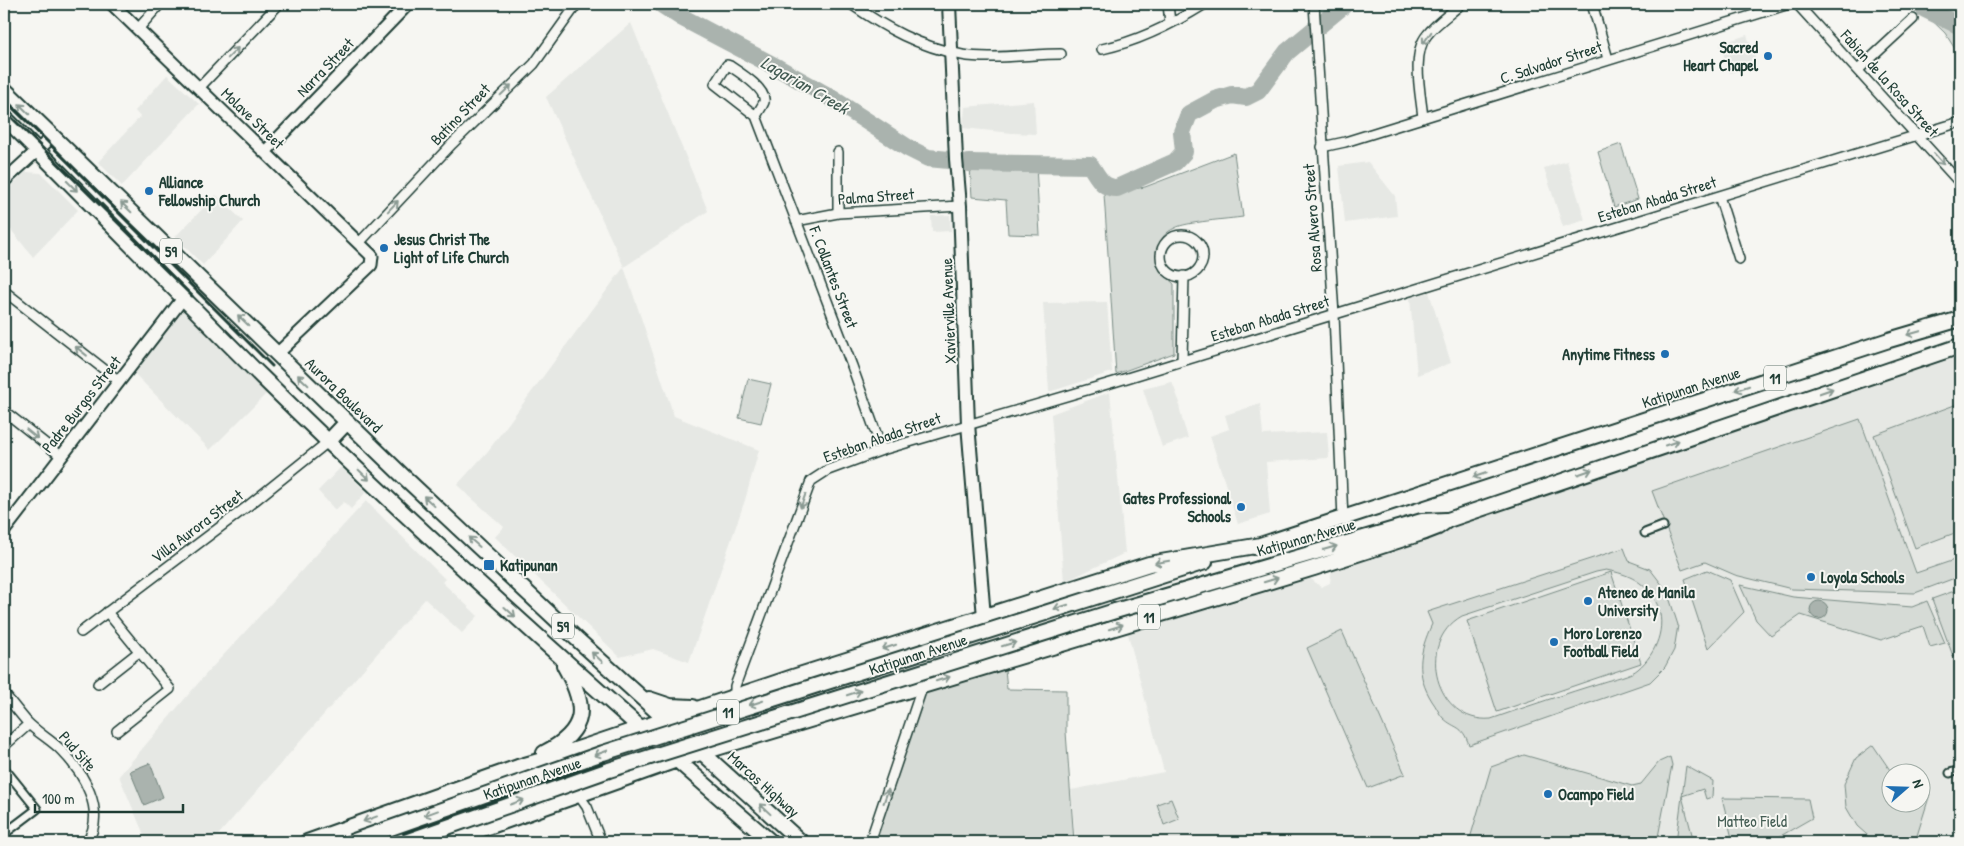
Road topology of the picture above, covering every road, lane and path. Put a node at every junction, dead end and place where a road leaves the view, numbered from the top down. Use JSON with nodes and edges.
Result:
{"nodes":[{"id":1,"x":112,"y":4,"type":"edge"},
{"id":2,"x":160,"y":4,"type":"edge"},
{"id":3,"x":279,"y":4,"type":"edge"},
{"id":4,"x":408,"y":4,"type":"edge"},
{"id":5,"x":577,"y":4,"type":"edge"},
{"id":6,"x":851,"y":4,"type":"edge"},
{"id":7,"x":949,"y":4,"type":"edge"},
{"id":8,"x":1168,"y":4,"type":"edge"},
{"id":9,"x":1206,"y":4,"type":"edge"},
{"id":10,"x":1314,"y":4,"type":"edge"},
{"id":11,"x":1461,"y":4,"type":"edge"},
{"id":12,"x":1592,"y":4,"type":"edge"},
{"id":13,"x":1789,"y":4,"type":"edge"},
{"id":14,"x":1797,"y":4,"type":"edge"},
{"id":15,"x":1913,"y":19,"type":"dead end"},
{"id":16,"x":1170,"y":24,"type":"junction"},
{"id":17,"x":138,"y":29,"type":"junction"},
{"id":18,"x":1102,"y":49,"type":"dead end"},
{"id":19,"x":952,"y":52,"type":"junction"},
{"id":20,"x":1061,"y":54,"type":"dead end"},
{"id":21,"x":1608,"y":59,"type":"junction"},
{"id":22,"x":1858,"y":70,"type":"junction"},
{"id":23,"x":199,"y":88,"type":"junction"},
{"id":24,"x":4,"y":89,"type":"edge"},
{"id":25,"x":756,"y":116,"type":"junction"},
{"id":26,"x":4,"y":117,"type":"edge"},
{"id":27,"x":1423,"y":118,"type":"junction"},
{"id":28,"x":1960,"y":122,"type":"edge"},
{"id":29,"x":1918,"y":135,"type":"junction"},
{"id":30,"x":52,"y":137,"type":"junction"},
{"id":31,"x":1322,"y":147,"type":"junction"},
{"id":32,"x":37,"y":151,"type":"junction"},
{"id":33,"x":265,"y":152,"type":"junction"},
{"id":34,"x":838,"y":152,"type":"dead end"},
{"id":35,"x":4,"y":181,"type":"edge"},
{"id":36,"x":1960,"y":183,"type":"edge"},
{"id":37,"x":1719,"y":196,"type":"junction"},
{"id":38,"x":960,"y":206,"type":"junction"},
{"id":39,"x":838,"y":213,"type":"junction"},
{"id":40,"x":796,"y":221,"type":"junction"},
{"id":41,"x":360,"y":242,"type":"junction"},
{"id":42,"x":1739,"y":259,"type":"dead end"},
{"id":43,"x":1184,"y":276,"type":"junction"},
{"id":44,"x":4,"y":291,"type":"edge"},
{"id":45,"x":184,"y":297,"type":"junction"},
{"id":46,"x":1334,"y":315,"type":"junction"},
{"id":47,"x":1960,"y":319,"type":"edge"},
{"id":48,"x":1960,"y":346,"type":"edge"},
{"id":49,"x":277,"y":354,"type":"junction"},
{"id":50,"x":1182,"y":360,"type":"junction"},
{"id":51,"x":119,"y":381,"type":"junction"},
{"id":52,"x":4,"y":411,"type":"edge"},
{"id":53,"x":346,"y":423,"type":"junction"},
{"id":54,"x":968,"y":424,"type":"junction"},
{"id":55,"x":329,"y":441,"type":"junction"},
{"id":56,"x":882,"y":450,"type":"junction"},
{"id":57,"x":61,"y":456,"type":"junction"},
{"id":58,"x":1343,"y":519,"type":"junction"},
{"id":59,"x":1448,"y":520,"type":"junction"},
{"id":60,"x":1663,"y":526,"type":"dead end"},
{"id":61,"x":4,"y":531,"type":"edge"},
{"id":62,"x":1645,"y":533,"type":"dead end"},
{"id":63,"x":1261,"y":545,"type":"junction"},
{"id":64,"x":107,"y":612,"type":"junction"},
{"id":65,"x":984,"y":617,"type":"junction"},
{"id":66,"x":81,"y":632,"type":"dead end"},
{"id":67,"x":140,"y":651,"type":"junction"},
{"id":68,"x":560,"y":658,"type":"junction"},
{"id":69,"x":832,"y":665,"type":"junction"},
{"id":70,"x":781,"y":681,"type":"junction"},
{"id":71,"x":98,"y":684,"type":"dead end"},
{"id":72,"x":923,"y":685,"type":"junction"},
{"id":73,"x":633,"y":690,"type":"junction"},
{"id":74,"x":4,"y":694,"type":"edge"},
{"id":75,"x":735,"y":697,"type":"junction"},
{"id":76,"x":706,"y":707,"type":"junction"},
{"id":77,"x":846,"y":708,"type":"junction"},
{"id":78,"x":667,"y":720,"type":"junction"},
{"id":79,"x":29,"y":724,"type":"junction"},
{"id":80,"x":795,"y":724,"type":"junction"},
{"id":81,"x":642,"y":728,"type":"junction"},
{"id":82,"x":116,"y":731,"type":"dead end"},
{"id":83,"x":4,"y":746,"type":"edge"},
{"id":84,"x":702,"y":752,"type":"junction"},
{"id":85,"x":563,"y":754,"type":"junction"},
{"id":86,"x":677,"y":760,"type":"junction"},
{"id":87,"x":518,"y":767,"type":"junction"},
{"id":88,"x":4,"y":768,"type":"edge"},
{"id":89,"x":1960,"y":770,"type":"edge"},
{"id":90,"x":643,"y":771,"type":"junction"},
{"id":91,"x":1950,"y":773,"type":"dead end"},
{"id":92,"x":697,"y":778,"type":"junction"},
{"id":93,"x":479,"y":780,"type":"junction"},
{"id":94,"x":449,"y":790,"type":"junction"},
{"id":95,"x":578,"y":794,"type":"junction"},
{"id":96,"x":501,"y":822,"type":"junction"},
{"id":97,"x":473,"y":832,"type":"junction"},
{"id":98,"x":4,"y":834,"type":"edge"},
{"id":99,"x":90,"y":841,"type":"edge"},
{"id":100,"x":767,"y":841,"type":"edge"},
{"id":101,"x":307,"y":842,"type":"edge"},
{"id":102,"x":351,"y":842,"type":"edge"},
{"id":103,"x":405,"y":842,"type":"edge"},
{"id":104,"x":446,"y":842,"type":"edge"},
{"id":105,"x":601,"y":842,"type":"edge"},
{"id":106,"x":801,"y":842,"type":"edge"},
{"id":107,"x":870,"y":842,"type":"edge"}],
"edges":[{"from":1,"to":17,"type":"street","name":"Molave Street"},
{"from":2,"to":17,"type":"street"},
{"from":23,"to":3,"type":"street","one_way":true},
{"from":4,"to":33,"type":"street","name":"Narra Street"},
{"from":41,"to":5,"type":"street","name":"Batino Street","one_way":true},
{"from":6,"to":19,"type":"street"},
{"from":7,"to":19,"type":"main road","name":"Xavierville Avenue"},
{"from":8,"to":16,"type":"street"},
{"from":9,"to":16,"type":"street"},
{"from":10,"to":31,"type":"street","name":"Rosa Alvero Street"},
{"from":11,"to":27,"type":"street","one_way":true},
{"from":12,"to":21,"type":"street"},
{"from":13,"to":21,"type":"street","name":"C. Salvador Street"},
{"from":14,"to":22,"type":"street","name":"Fabian de la Rosa Street"},
{"from":15,"to":22,"type":"street"},
{"from":16,"to":18,"type":"street"},
{"from":17,"to":23,"type":"street","name":"Molave Street"},
{"from":19,"to":20,"type":"street"},
{"from":19,"to":38,"type":"main road","name":"Xavierville Avenue"},
{"from":21,"to":27,"type":"street","name":"C. Salvador Street"},
{"from":22,"to":29,"type":"street","name":"Fabian de la Rosa Street"},
{"from":23,"to":33,"type":"street","name":"Molave Street"},
{"from":30,"to":24,"type":"main road","name":"Aurora Boulevard","number":"59","one_way":true},
{"from":25,"to":25,"type":"street"},
{"from":25,"to":40,"type":"street","name":"F. Collantes Street"},
{"from":26,"to":32,"type":"main road","number":"59"},
{"from":27,"to":31,"type":"street","name":"C. Salvador Street"},
{"from":28,"to":29,"type":"street","name":"Esteban Abada Street"},
{"from":29,"to":36,"type":"street","name":"Fabian de la Rosa Street","one_way":true},
{"from":29,"to":37,"type":"street","name":"Esteban Abada Street"},
{"from":30,"to":32,"type":"street"},
{"from":49,"to":30,"type":"main road","name":"Aurora Boulevard","number":"59","one_way":true},
{"from":31,"to":46,"type":"street","name":"Rosa Alvero Street"},
{"from":32,"to":35,"type":"street"},
{"from":32,"to":45,"type":"main road","number":"59","one_way":true},
{"from":33,"to":41,"type":"street","name":"Molave Street"},
{"from":34,"to":39,"type":"street"},
{"from":37,"to":42,"type":"street"},
{"from":37,"to":46,"type":"street","name":"Esteban Abada Street"},
{"from":38,"to":39,"type":"street","name":"Palma Street"},
{"from":38,"to":54,"type":"main road","name":"Xavierville Avenue"},
{"from":39,"to":40,"type":"street","name":"Palma Street"},
{"from":40,"to":56,"type":"street","name":"F. Collantes Street"},
{"from":41,"to":49,"type":"street","name":"Molave Street"},
{"from":43,"to":43,"type":"street"},
{"from":43,"to":50,"type":"street"},
{"from":51,"to":44,"type":"street","one_way":true},
{"from":45,"to":51,"type":"street","name":"Padre Burgos Street"},
{"from":45,"to":55,"type":"main road","number":"59"},
{"from":46,"to":50,"type":"street","name":"Esteban Abada Street"},
{"from":46,"to":58,"type":"street","name":"Rosa Alvero Street"},
{"from":47,"to":58,"type":"main road","name":"Katipunan Avenue","number":"11","one_way":true},
{"from":59,"to":48,"type":"main road","name":"Katipunan Avenue","number":"11","one_way":true},
{"from":53,"to":49,"type":"main road","name":"Aurora Boulevard","number":"59","one_way":true},
{"from":50,"to":54,"type":"street","name":"Esteban Abada Street"},
{"from":51,"to":57,"type":"street","name":"Padre Burgos Street"},
{"from":52,"to":57,"type":"street","one_way":true},
{"from":53,"to":55,"type":"main road"},
{"from":73,"to":53,"type":"main road","name":"Aurora Boulevard","number":"59","one_way":true},
{"from":54,"to":56,"type":"street","name":"Esteban Abada Street"},
{"from":54,"to":65,"type":"main road","name":"Xavierville Avenue"},
{"from":55,"to":64,"type":"street","name":"Villa Aurora Street"},
{"from":55,"to":68,"type":"main road","number":"59","one_way":true},
{"from":56,"to":75,"type":"street","name":"Esteban Abada Street","one_way":true},
{"from":57,"to":61,"type":"street","name":"Padre Burgos Street"},
{"from":58,"to":63,"type":"main road","name":"Katipunan Avenue","number":"11"},
{"from":72,"to":59,"type":"main road","name":"Katipunan Avenue","number":"11","one_way":true},
{"from":103,"to":59,"type":"main road","name":"Katipunan Avenue","number":"11","one_way":true,"bridge":true},
{"from":60,"to":62,"type":"street"},
{"from":63,"to":65,"type":"main road","name":"Katipunan Avenue","number":"11","one_way":true},
{"from":63,"to":102,"type":"main road","name":"Katipunan Avenue","number":"11","one_way":true,"bridge":true},
{"from":64,"to":66,"type":"street","name":"Villa Aurora Street"},
{"from":64,"to":67,"type":"street"},
{"from":65,"to":69,"type":"main road","name":"Katipunan Avenue","number":"11","one_way":true},
{"from":67,"to":71,"type":"street"},
{"from":67,"to":82,"type":"street"},
{"from":68,"to":81,"type":"main road","number":"59"},
{"from":68,"to":87,"type":"main road"},
{"from":69,"to":70,"type":"main road","name":"Katipunan Avenue","number":"11"},
{"from":69,"to":77,"type":"main road"},
{"from":70,"to":75,"type":"main road","name":"Katipunan Avenue","number":"11"},
{"from":70,"to":80,"type":"main road"},
{"from":72,"to":77,"type":"main road","name":"Katipunan Avenue","number":"11"},
{"from":107,"to":72,"type":"street","one_way":true},
{"from":73,"to":76,"type":"main road"},
{"from":73,"to":78,"type":"main road","name":"Aurora Boulevard","number":"59"},
{"from":74,"to":79,"type":"street","name":"Pud Site"},
{"from":75,"to":76,"type":"main road","name":"Katipunan Avenue","number":"11"},
{"from":76,"to":78,"type":"main road","name":"Katipunan Avenue","number":"11"},
{"from":77,"to":80,"type":"main road","name":"Katipunan Avenue","number":"11"},
{"from":78,"to":81,"type":"main road","name":"Katipunan Avenue","number":"11"},
{"from":78,"to":84,"type":"main road","number":"59"},
{"from":79,"to":83,"type":"street"},
{"from":79,"to":99,"type":"street","name":"Pud Site"},
{"from":80,"to":84,"type":"main road","name":"Katipunan Avenue","number":"11"},
{"from":81,"to":85,"type":"main road","name":"Katipunan Avenue","number":"11"},
{"from":81,"to":86,"type":"main road","number":"59"},
{"from":84,"to":86,"type":"main road","name":"Katipunan Avenue","number":"11"},
{"from":106,"to":84,"type":"main road","name":"Marcos Highway","number":"59","one_way":true},
{"from":85,"to":87,"type":"main road","name":"Katipunan Avenue","number":"11"},
{"from":85,"to":95,"type":"main road"},
{"from":86,"to":90,"type":"main road","name":"Katipunan Avenue","number":"11"},
{"from":86,"to":92,"type":"main road","number":"59"},
{"from":87,"to":93,"type":"main road","name":"Katipunan Avenue","number":"11"},
{"from":88,"to":98,"type":"street"},
{"from":89,"to":91,"type":"street"},
{"from":90,"to":92,"type":"main road"},
{"from":90,"to":95,"type":"main road","name":"Katipunan Avenue","number":"11"},
{"from":92,"to":100,"type":"main road","number":"59"},
{"from":93,"to":94,"type":"main road","name":"Katipunan Avenue","number":"11"},
{"from":93,"to":96,"type":"main road"},
{"from":94,"to":97,"type":"main road"},
{"from":94,"to":101,"type":"main road","name":"Katipunan Avenue","number":"11","one_way":true},
{"from":95,"to":96,"type":"main road","name":"Katipunan Avenue","number":"11"},
{"from":95,"to":105,"type":"street"},
{"from":96,"to":97,"type":"main road","name":"Katipunan Avenue","number":"11"},
{"from":97,"to":104,"type":"main road","name":"Katipunan Avenue","number":"11"}]}
